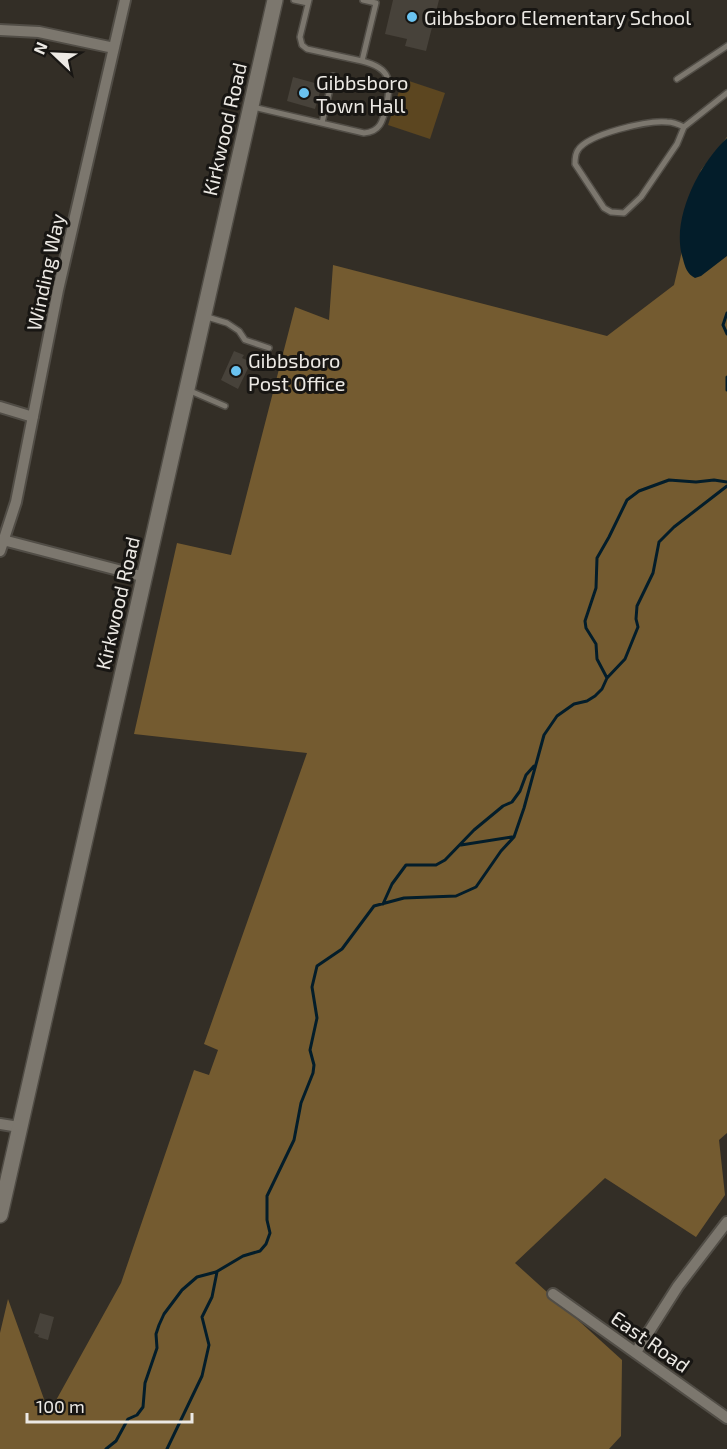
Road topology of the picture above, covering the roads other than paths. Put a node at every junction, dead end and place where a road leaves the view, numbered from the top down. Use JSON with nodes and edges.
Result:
{"nodes":[{"id":1,"x":125,"y":0,"type":"edge"},
{"id":2,"x":275,"y":0,"type":"edge"},
{"id":3,"x":294,"y":0,"type":"edge"},
{"id":4,"x":363,"y":0,"type":"edge"},
{"id":5,"x":309,"y":1,"type":"edge"},
{"id":6,"x":0,"y":30,"type":"edge"},
{"id":7,"x":727,"y":46,"type":"edge"},
{"id":8,"x":114,"y":48,"type":"junction"},
{"id":9,"x":362,"y":61,"type":"junction"},
{"id":10,"x":333,"y":76,"type":"dead end"},
{"id":11,"x":678,"y":79,"type":"dead end"},
{"id":12,"x":727,"y":93,"type":"edge"},
{"id":13,"x":251,"y":107,"type":"junction"},
{"id":14,"x":322,"y":123,"type":"junction"},
{"id":15,"x":684,"y":128,"type":"junction"},
{"id":16,"x":203,"y":316,"type":"junction"},
{"id":17,"x":269,"y":348,"type":"dead end"},
{"id":18,"x":186,"y":389,"type":"junction"},
{"id":19,"x":225,"y":406,"type":"dead end"},
{"id":20,"x":0,"y":407,"type":"edge"},
{"id":21,"x":33,"y":417,"type":"junction"},
{"id":22,"x":2,"y":546,"type":"edge"},
{"id":23,"x":145,"y":578,"type":"junction"},
{"id":24,"x":0,"y":1124,"type":"edge"},
{"id":25,"x":19,"y":1127,"type":"junction"},
{"id":26,"x":0,"y":1215,"type":"edge"},
{"id":27,"x":727,"y":1222,"type":"edge"},
{"id":28,"x":723,"y":1235,"type":"edge"},
{"id":29,"x":553,"y":1294,"type":"dead end"},
{"id":30,"x":636,"y":1352,"type":"junction"},
{"id":31,"x":727,"y":1418,"type":"edge"}],
"edges":[{"from":1,"to":8,"type":"street","name":"Winding Way"},
{"from":2,"to":13,"type":"street","name":"Kirkwood Road"},
{"from":3,"to":5,"type":"lane"},
{"from":4,"to":9,"type":"lane"},
{"from":5,"to":9,"type":"lane"},
{"from":6,"to":8,"type":"street"},
{"from":7,"to":11,"type":"lane"},
{"from":8,"to":21,"type":"street","name":"Winding Way"},
{"from":9,"to":14,"type":"lane"},
{"from":10,"to":14,"type":"lane"},
{"from":12,"to":15,"type":"lane"},
{"from":13,"to":14,"type":"lane"},
{"from":13,"to":16,"type":"street","name":"Kirkwood Road"},
{"from":15,"to":15,"type":"lane"},
{"from":16,"to":17,"type":"lane"},
{"from":16,"to":18,"type":"street","name":"Kirkwood Road"},
{"from":18,"to":19,"type":"lane"},
{"from":18,"to":23,"type":"street","name":"Kirkwood Road"},
{"from":20,"to":21,"type":"street"},
{"from":21,"to":22,"type":"street","name":"Winding Way"},
{"from":22,"to":23,"type":"street"},
{"from":23,"to":25,"type":"street","name":"Kirkwood Road"},
{"from":24,"to":25,"type":"street"},
{"from":25,"to":26,"type":"street","name":"Kirkwood Road"},
{"from":27,"to":28,"type":"street"},
{"from":28,"to":30,"type":"street"},
{"from":29,"to":30,"type":"street","name":"East Road"},
{"from":30,"to":31,"type":"street","name":"East Road"}]}
